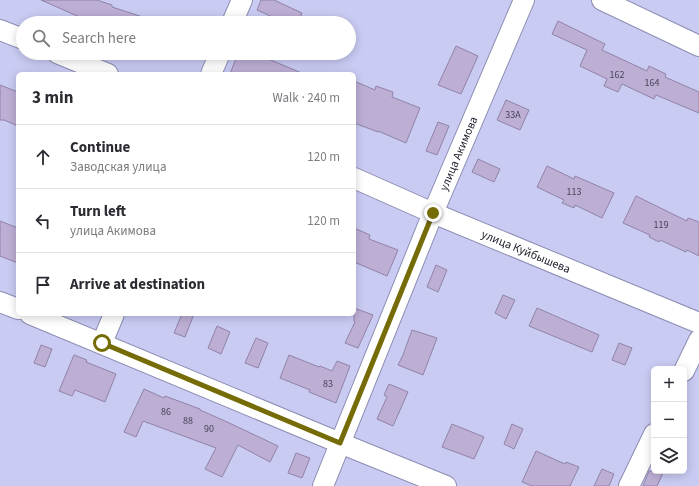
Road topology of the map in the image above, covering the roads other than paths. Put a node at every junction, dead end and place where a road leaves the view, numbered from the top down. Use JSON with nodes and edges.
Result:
{"nodes":[{"id":1,"x":242,"y":0,"type":"edge"},
{"id":2,"x":524,"y":0,"type":"edge"},
{"id":3,"x":602,"y":0,"type":"edge"},
{"id":4,"x":235,"y":16,"type":"edge"},
{"id":5,"x":0,"y":30,"type":"edge"},
{"id":6,"x":16,"y":36,"type":"edge"},
{"id":7,"x":699,"y":46,"type":"edge"},
{"id":8,"x":74,"y":60,"type":"edge"},
{"id":9,"x":217,"y":60,"type":"edge"},
{"id":10,"x":103,"y":72,"type":"edge"},
{"id":11,"x":212,"y":72,"type":"edge"},
{"id":12,"x":356,"y":179,"type":"edge"},
{"id":13,"x":433,"y":213,"type":"junction"},
{"id":14,"x":0,"y":302,"type":"edge"},
{"id":15,"x":16,"y":308,"type":"edge"},
{"id":16,"x":35,"y":316,"type":"edge"},
{"id":17,"x":113,"y":316,"type":"edge"},
{"id":18,"x":699,"y":322,"type":"edge"},
{"id":19,"x":699,"y":340,"type":"edge"},
{"id":20,"x":102,"y":343,"type":"junction"},
{"id":21,"x":686,"y":366,"type":"edge"},
{"id":22,"x":652,"y":438,"type":"edge"},
{"id":23,"x":340,"y":443,"type":"junction"},
{"id":24,"x":323,"y":486,"type":"edge"},
{"id":25,"x":446,"y":486,"type":"edge"},
{"id":26,"x":629,"y":486,"type":"edge"}],
"edges":[{"from":1,"to":4,"type":"street"},
{"from":2,"to":13,"type":"street","name":"улица Акимова"},
{"from":3,"to":7,"type":"street"},
{"from":5,"to":6,"type":"street"},
{"from":8,"to":10,"type":"street"},
{"from":9,"to":11,"type":"street"},
{"from":12,"to":13,"type":"street","name":"улица Куйбышева"},
{"from":13,"to":18,"type":"street","name":"улица Куйбышева"},
{"from":13,"to":23,"type":"street","name":"улица Акимова"},
{"from":14,"to":15,"type":"street"},
{"from":16,"to":20,"type":"street"},
{"from":17,"to":20,"type":"street"},
{"from":19,"to":21,"type":"street"},
{"from":20,"to":23,"type":"street"},
{"from":22,"to":26,"type":"street"},
{"from":23,"to":24,"type":"street","name":"улица Акимова"},
{"from":23,"to":25,"type":"street"}]}
